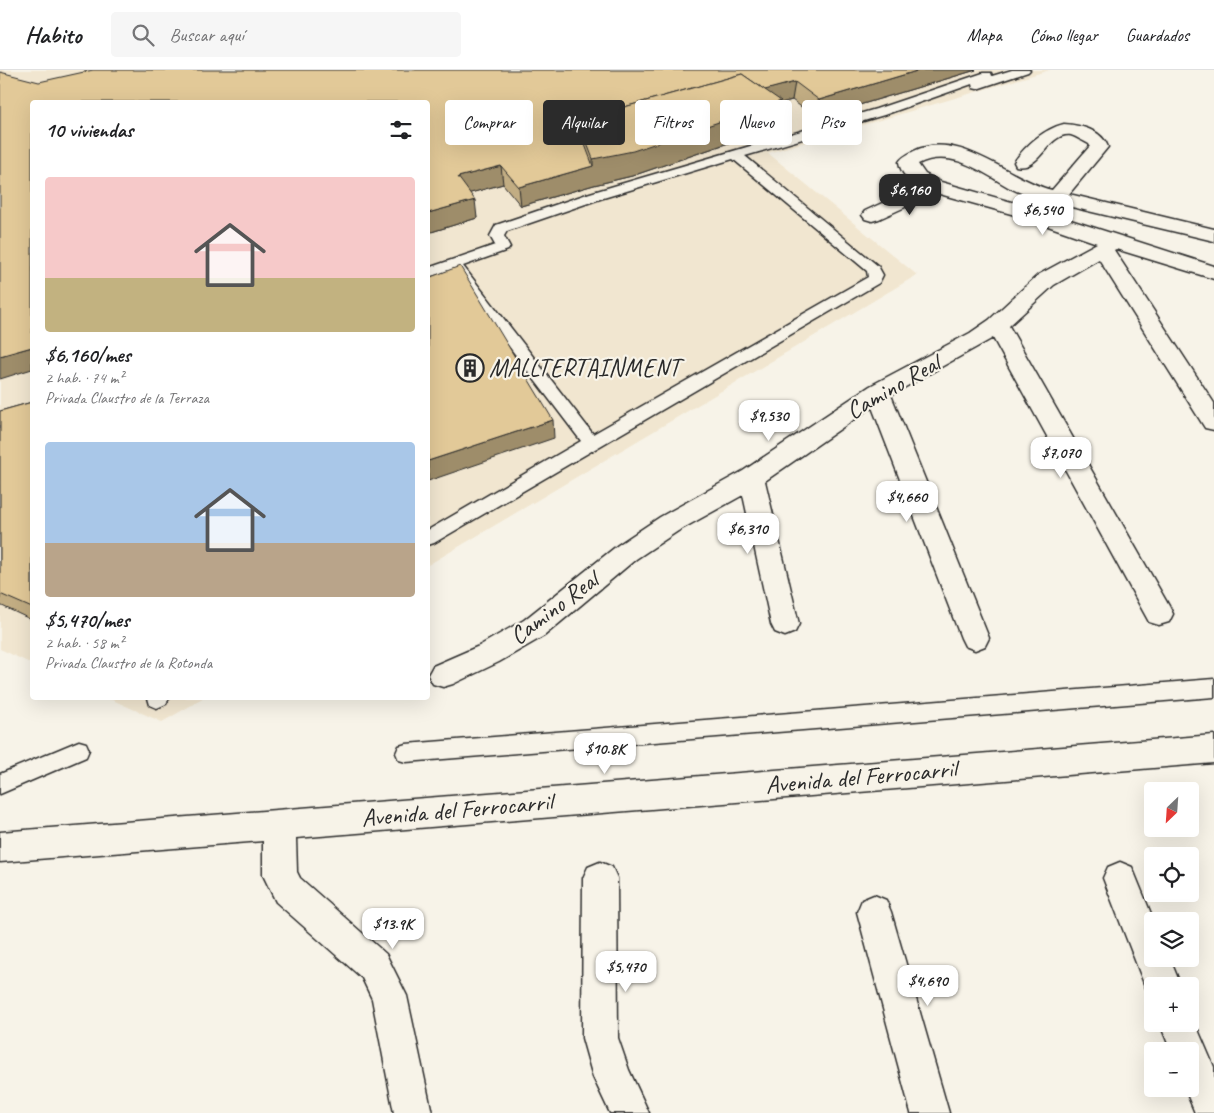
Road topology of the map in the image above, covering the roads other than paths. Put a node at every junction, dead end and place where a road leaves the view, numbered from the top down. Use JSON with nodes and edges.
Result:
{"nodes":[{"id":1,"x":1021,"y":70,"type":"edge"},
{"id":2,"x":985,"y":72,"type":"edge"},
{"id":3,"x":880,"y":112,"type":"junction"},
{"id":4,"x":735,"y":154,"type":"junction"},
{"id":5,"x":1023,"y":162,"type":"dead end"},
{"id":6,"x":934,"y":186,"type":"junction"},
{"id":7,"x":1056,"y":198,"type":"junction"},
{"id":8,"x":872,"y":215,"type":"dead end"},
{"id":9,"x":1214,"y":235,"type":"edge"},
{"id":10,"x":1108,"y":246,"type":"junction"},
{"id":11,"x":454,"y":264,"type":"junction"},
{"id":12,"x":430,"y":272,"type":"edge"},
{"id":13,"x":1214,"y":273,"type":"edge"},
{"id":14,"x":997,"y":325,"type":"junction"},
{"id":15,"x":878,"y":392,"type":"junction"},
{"id":16,"x":1214,"y":422,"type":"edge"},
{"id":17,"x":591,"y":443,"type":"junction"},
{"id":18,"x":752,"y":478,"type":"junction"},
{"id":19,"x":430,"y":537,"type":"edge"},
{"id":20,"x":1159,"y":614,"type":"dead end"},
{"id":21,"x":785,"y":624,"type":"dead end"},
{"id":22,"x":975,"y":638,"type":"dead end"},
{"id":23,"x":443,"y":675,"type":"dead end"},
{"id":24,"x":1214,"y":688,"type":"edge"},
{"id":25,"x":1214,"y":749,"type":"edge"},
{"id":26,"x":79,"y":750,"type":"dead end"},
{"id":27,"x":406,"y":753,"type":"dead end"},
{"id":28,"x":0,"y":784,"type":"edge"},
{"id":29,"x":279,"y":824,"type":"junction"},
{"id":30,"x":0,"y":847,"type":"edge"},
{"id":31,"x":600,"y":878,"type":"dead end"},
{"id":32,"x":1120,"y":878,"type":"dead end"},
{"id":33,"x":874,"y":912,"type":"dead end"},
{"id":34,"x":1159,"y":977,"type":"edge"},
{"id":35,"x":1199,"y":1077,"type":"edge"},
{"id":36,"x":413,"y":1113,"type":"edge"},
{"id":37,"x":630,"y":1113,"type":"edge"},
{"id":38,"x":930,"y":1113,"type":"edge"},
{"id":39,"x":1214,"y":1113,"type":"edge"}],
"edges":[{"from":1,"to":3,"type":"lane"},
{"from":2,"to":3,"type":"lane"},
{"from":3,"to":4,"type":"lane"},
{"from":4,"to":11,"type":"lane"},
{"from":4,"to":17,"type":"lane"},
{"from":5,"to":7,"type":"street"},
{"from":6,"to":7,"type":"street"},
{"from":6,"to":8,"type":"street"},
{"from":6,"to":10,"type":"street"},
{"from":7,"to":9,"type":"street"},
{"from":10,"to":13,"type":"street"},
{"from":10,"to":14,"type":"street","name":"Camino Real"},
{"from":10,"to":16,"type":"street"},
{"from":11,"to":12,"type":"lane"},
{"from":11,"to":17,"type":"lane"},
{"from":14,"to":15,"type":"street","name":"Camino Real"},
{"from":14,"to":20,"type":"street"},
{"from":15,"to":18,"type":"street","name":"Camino Real"},
{"from":15,"to":22,"type":"street"},
{"from":17,"to":19,"type":"lane"},
{"from":18,"to":21,"type":"street"},
{"from":18,"to":23,"type":"street","name":"Camino Real"},
{"from":24,"to":27,"type":"lane"},
{"from":25,"to":29,"type":"street","name":"Avenida del Ferrocarril"},
{"from":26,"to":28,"type":"lane"},
{"from":29,"to":30,"type":"street","name":"Avenida del Ferrocarril"},
{"from":29,"to":36,"type":"street"},
{"from":31,"to":37,"type":"street"},
{"from":32,"to":34,"type":"street"},
{"from":33,"to":38,"type":"street"},
{"from":35,"to":39,"type":"street"}]}
